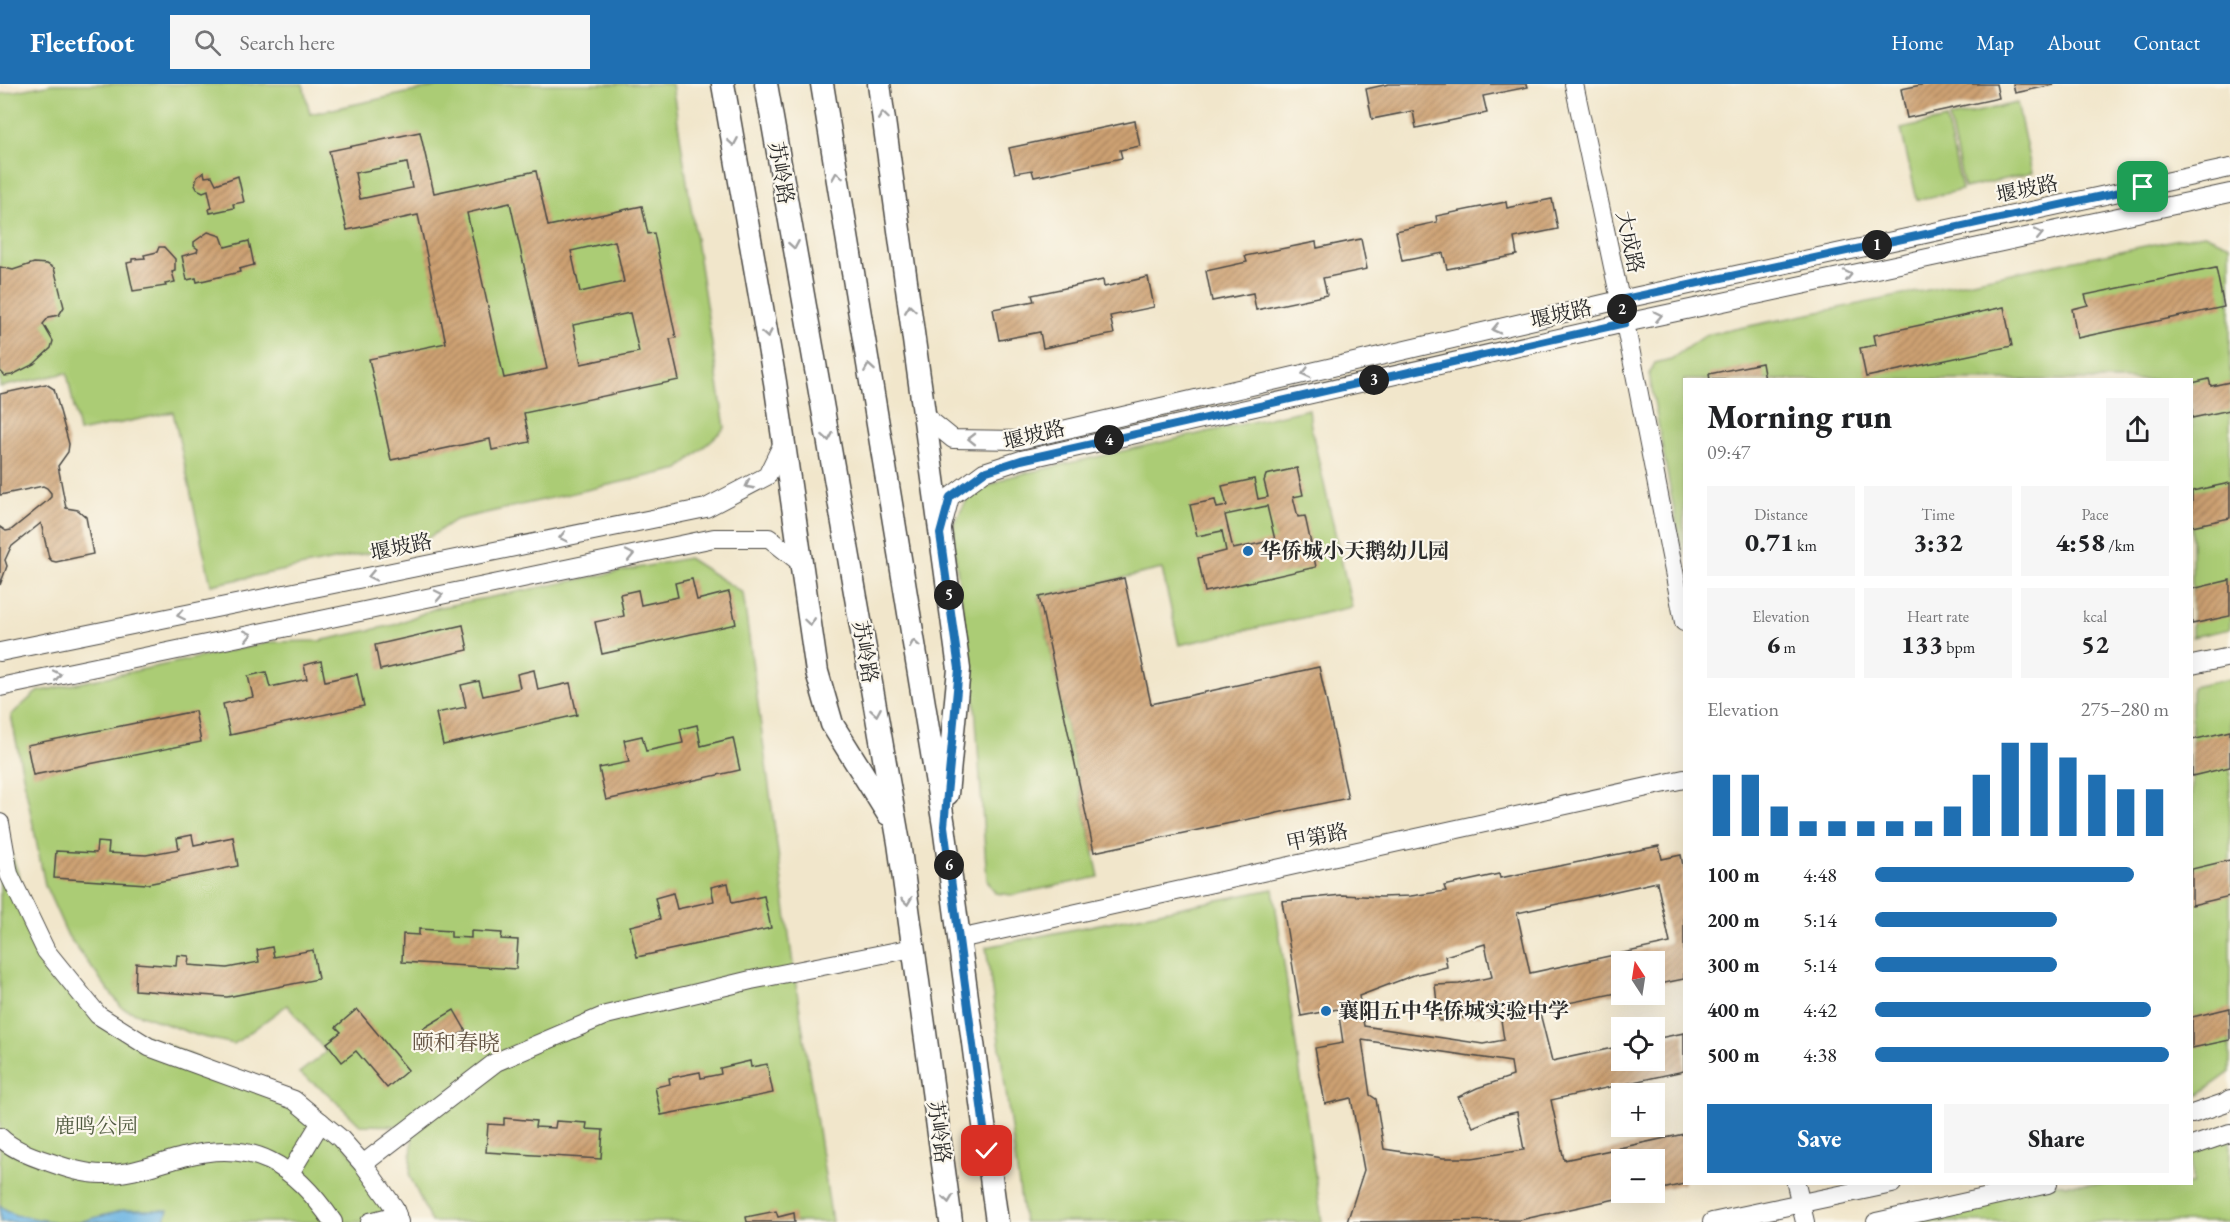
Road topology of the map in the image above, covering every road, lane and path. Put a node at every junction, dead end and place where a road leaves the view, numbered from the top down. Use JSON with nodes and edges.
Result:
{"nodes":[{"id":1,"x":723,"y":84,"type":"edge"},
{"id":2,"x":766,"y":84,"type":"edge"},
{"id":3,"x":822,"y":84,"type":"edge"},
{"id":4,"x":879,"y":84,"type":"edge"},
{"id":5,"x":1574,"y":84,"type":"edge"},
{"id":6,"x":2230,"y":168,"type":"edge"},
{"id":7,"x":2230,"y":193,"type":"edge"},
{"id":8,"x":1620,"y":300,"type":"junction"},
{"id":9,"x":1625,"y":323,"type":"junction"},
{"id":10,"x":926,"y":417,"type":"junction"},
{"id":11,"x":784,"y":441,"type":"junction"},
{"id":12,"x":940,"y":534,"type":"junction"},
{"id":13,"x":802,"y":564,"type":"junction"},
{"id":14,"x":1683,"y":617,"type":"edge"},
{"id":15,"x":0,"y":652,"type":"edge"},
{"id":16,"x":2230,"y":657,"type":"edge"},
{"id":17,"x":2193,"y":665,"type":"edge"},
{"id":18,"x":0,"y":687,"type":"edge"},
{"id":19,"x":1683,"y":779,"type":"edge"},
{"id":20,"x":0,"y":824,"type":"edge"},
{"id":21,"x":944,"y":826,"type":"junction"},
{"id":22,"x":898,"y":843,"type":"junction"},
{"id":23,"x":959,"y":939,"type":"junction"},
{"id":24,"x":913,"y":948,"type":"junction"},
{"id":25,"x":2230,"y":1099,"type":"edge"},
{"id":26,"x":2193,"y":1114,"type":"edge"},
{"id":27,"x":321,"y":1122,"type":"junction"},
{"id":28,"x":2230,"y":1133,"type":"edge"},
{"id":29,"x":0,"y":1137,"type":"edge"},
{"id":30,"x":2193,"y":1146,"type":"edge"},
{"id":31,"x":363,"y":1164,"type":"junction"},
{"id":32,"x":290,"y":1173,"type":"junction"},
{"id":33,"x":1796,"y":1185,"type":"edge"},
{"id":34,"x":1887,"y":1185,"type":"edge"},
{"id":35,"x":2043,"y":1185,"type":"edge"},
{"id":36,"x":1800,"y":1203,"type":"junction"},
{"id":37,"x":398,"y":1219,"type":"edge"},
{"id":38,"x":333,"y":1222,"type":"edge"},
{"id":39,"x":370,"y":1222,"type":"edge"},
{"id":40,"x":951,"y":1222,"type":"edge"},
{"id":41,"x":997,"y":1222,"type":"edge"},
{"id":42,"x":1712,"y":1222,"type":"edge"},
{"id":43,"x":1805,"y":1222,"type":"edge"},
{"id":44,"x":1876,"y":1222,"type":"edge"}],
"edges":[{"from":1,"to":11,"type":"main road","one_way":true},
{"from":2,"to":22,"type":"main road","name":"苏岭路","one_way":true},
{"from":21,"to":3,"type":"main road","one_way":true},
{"from":10,"to":4,"type":"main road","one_way":true},
{"from":5,"to":8,"type":"street","name":"大成路"},
{"from":6,"to":8,"type":"street","name":"堰坡路"},
{"from":9,"to":7,"type":"street","name":"堰坡路","one_way":true},
{"from":8,"to":9,"type":"street","name":"大成路"},
{"from":8,"to":10,"type":"street","name":"堰坡路","one_way":true},
{"from":9,"to":12,"type":"street","name":"堰坡路"},
{"from":9,"to":14,"type":"street","name":"大成路"},
{"from":10,"to":12,"type":"main road"},
{"from":11,"to":13,"type":"main road"},
{"from":11,"to":15,"type":"street","name":"堰坡路","one_way":true},
{"from":12,"to":21,"type":"main road"},
{"from":18,"to":13,"type":"street","one_way":true},
{"from":13,"to":22,"type":"main road","one_way":true},
{"from":16,"to":17,"type":"street"},
{"from":19,"to":23,"type":"street","name":"甲第路"},
{"from":20,"to":27,"type":"street"},
{"from":21,"to":23,"type":"main road"},
{"from":22,"to":24,"type":"main road","name":"苏岭路","one_way":true},
{"from":23,"to":41,"type":"main road"},
{"from":24,"to":31,"type":"street"},
{"from":24,"to":40,"type":"main road","name":"苏岭路","one_way":true},
{"from":25,"to":26,"type":"street"},
{"from":27,"to":31,"type":"street"},
{"from":27,"to":32,"type":"street"},
{"from":28,"to":30,"type":"street"},
{"from":29,"to":32,"type":"street"},
{"from":31,"to":37,"type":"street"},
{"from":32,"to":38,"type":"street"},
{"from":33,"to":36,"type":"street"},
{"from":34,"to":36,"type":"street"},
{"from":35,"to":44,"type":"street"},
{"from":36,"to":42,"type":"street"},
{"from":36,"to":43,"type":"street"},
{"from":37,"to":39,"type":"street"}]}
